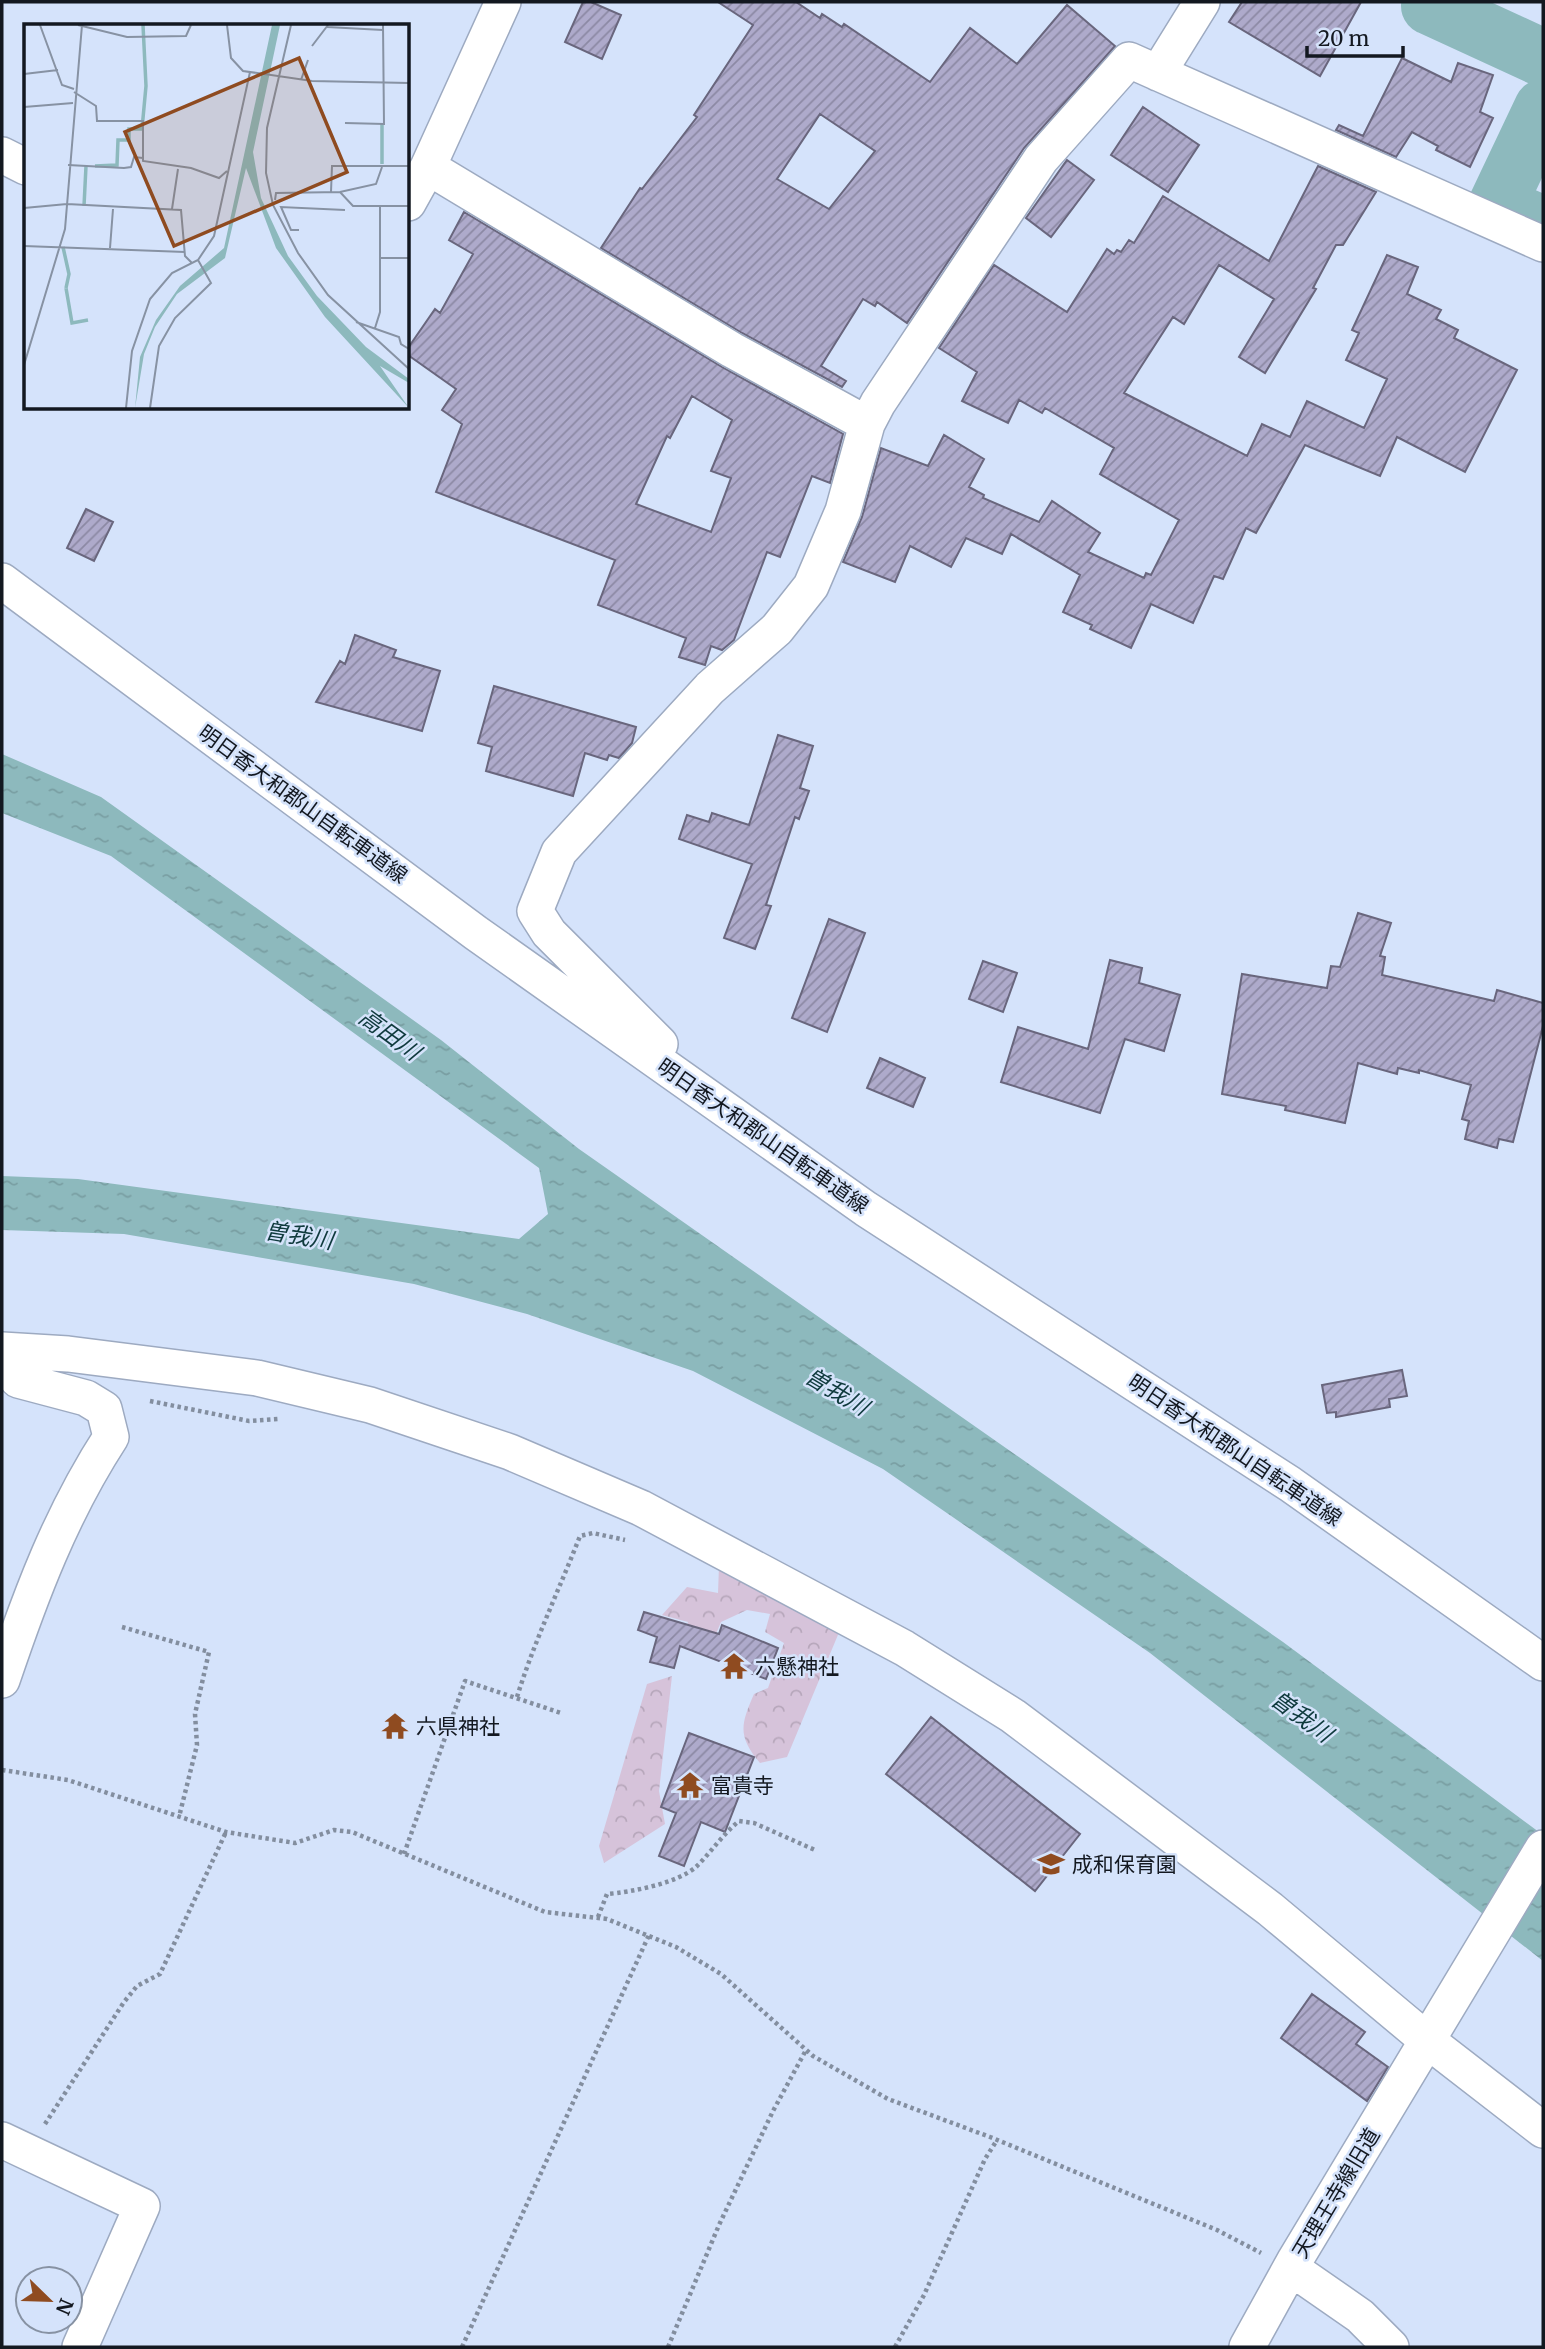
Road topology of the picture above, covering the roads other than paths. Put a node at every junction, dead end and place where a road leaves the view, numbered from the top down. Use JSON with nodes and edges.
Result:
{"nodes":[{"id":1,"x":503,"y":2,"type":"edge"},
{"id":2,"x":1202,"y":2,"type":"edge"},
{"id":3,"x":1158,"y":73,"type":"junction"},
{"id":4,"x":2,"y":155,"type":"edge"},
{"id":5,"x":24,"y":166,"type":"edge"},
{"id":6,"x":428,"y":167,"type":"junction"},
{"id":7,"x":410,"y":199,"type":"edge"},
{"id":8,"x":1543,"y":244,"type":"edge"},
{"id":9,"x":867,"y":424,"type":"junction"},
{"id":10,"x":2,"y":581,"type":"edge"},
{"id":11,"x":704,"y":1094,"type":"junction"},
{"id":12,"x":2,"y":1350,"type":"edge"},
{"id":13,"x":2,"y":1362,"type":"edge"},
{"id":14,"x":1543,"y":1663,"type":"edge"},
{"id":15,"x":2,"y":1680,"type":"edge"},
{"id":16,"x":1543,"y":1848,"type":"edge"},
{"id":17,"x":1429,"y":2040,"type":"junction"},
{"id":18,"x":1543,"y":2130,"type":"edge"},
{"id":19,"x":14,"y":2146,"type":"edge"},
{"id":20,"x":1291,"y":2268,"type":"junction"},
{"id":21,"x":80,"y":2347,"type":"edge"},
{"id":22,"x":1247,"y":2347,"type":"edge"},
{"id":23,"x":1391,"y":2347,"type":"edge"}],
"edges":[{"from":1,"to":6,"type":"street"},
{"from":2,"to":3,"type":"street"},
{"from":3,"to":8,"type":"street"},
{"from":3,"to":9,"type":"street"},
{"from":4,"to":5,"type":"street"},
{"from":6,"to":7,"type":"street"},
{"from":6,"to":9,"type":"street"},
{"from":9,"to":11,"type":"street"},
{"from":10,"to":11,"type":"street","name":"明日香大和郡山自転車道線"},
{"from":11,"to":14,"type":"street","name":"明日香大和郡山自転車道線"},
{"from":12,"to":17,"type":"street"},
{"from":13,"to":15,"type":"street"},
{"from":16,"to":17,"type":"street","name":"天理王寺線旧道"},
{"from":17,"to":18,"type":"street"},
{"from":17,"to":20,"type":"street","name":"天理王寺線旧道"},
{"from":19,"to":21,"type":"street"},
{"from":20,"to":22,"type":"street","name":"天理王寺線旧道"},
{"from":20,"to":23,"type":"street"}]}
